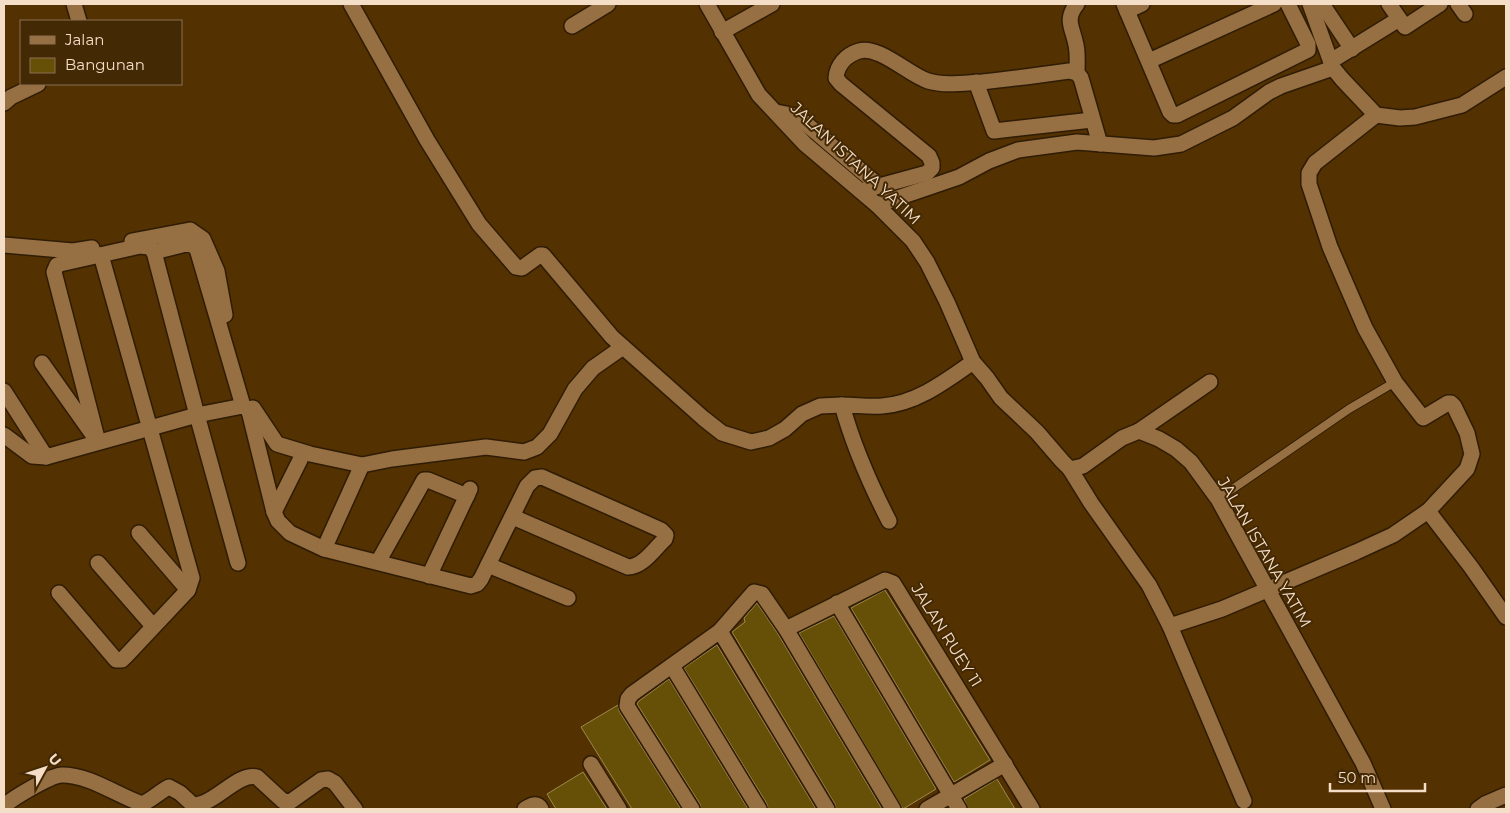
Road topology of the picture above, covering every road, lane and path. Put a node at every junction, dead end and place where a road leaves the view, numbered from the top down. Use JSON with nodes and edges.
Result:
{"nodes":[{"id":1,"x":74,"y":4,"type":"edge"},
{"id":2,"x":351,"y":4,"type":"edge"},
{"id":3,"x":608,"y":4,"type":"edge"},
{"id":4,"x":707,"y":4,"type":"edge"},
{"id":5,"x":772,"y":4,"type":"edge"},
{"id":6,"x":1077,"y":4,"type":"edge"},
{"id":7,"x":1142,"y":4,"type":"edge"},
{"id":8,"x":1274,"y":4,"type":"edge"},
{"id":9,"x":1288,"y":4,"type":"edge"},
{"id":10,"x":1310,"y":4,"type":"edge"},
{"id":11,"x":1322,"y":4,"type":"edge"},
{"id":12,"x":1389,"y":4,"type":"edge"},
{"id":13,"x":1440,"y":4,"type":"edge"},
{"id":14,"x":1126,"y":7,"type":"edge"},
{"id":15,"x":1399,"y":19,"type":"junction"},
{"id":16,"x":79,"y":20,"type":"edge"},
{"id":17,"x":572,"y":26,"type":"dead end"},
{"id":18,"x":722,"y":32,"type":"junction"},
{"id":19,"x":1352,"y":49,"type":"junction"},
{"id":20,"x":1149,"y":61,"type":"junction"},
{"id":21,"x":1332,"y":65,"type":"junction"},
{"id":22,"x":1077,"y":73,"type":"junction"},
{"id":23,"x":1506,"y":77,"type":"edge"},
{"id":24,"x":976,"y":82,"type":"junction"},
{"id":25,"x":36,"y":85,"type":"edge"},
{"id":26,"x":4,"y":103,"type":"edge"},
{"id":27,"x":776,"y":112,"type":"junction"},
{"id":28,"x":1376,"y":115,"type":"junction"},
{"id":29,"x":1092,"y":120,"type":"junction"},
{"id":30,"x":1100,"y":144,"type":"junction"},
{"id":31,"x":879,"y":186,"type":"junction"},
{"id":32,"x":860,"y":191,"type":"junction"},
{"id":33,"x":877,"y":205,"type":"junction"},
{"id":34,"x":4,"y":245,"type":"edge"},
{"id":35,"x":154,"y":252,"type":"junction"},
{"id":36,"x":101,"y":255,"type":"junction"},
{"id":37,"x":623,"y":347,"type":"junction"},
{"id":38,"x":973,"y":362,"type":"junction"},
{"id":39,"x":42,"y":363,"type":"dead end"},
{"id":40,"x":1210,"y":382,"type":"dead end"},
{"id":41,"x":1395,"y":382,"type":"junction"},
{"id":42,"x":4,"y":391,"type":"edge"},
{"id":43,"x":842,"y":405,"type":"junction"},
{"id":44,"x":243,"y":406,"type":"junction"},
{"id":45,"x":196,"y":416,"type":"junction"},
{"id":46,"x":150,"y":429,"type":"junction"},
{"id":47,"x":1140,"y":431,"type":"junction"},
{"id":48,"x":4,"y":435,"type":"edge"},
{"id":49,"x":98,"y":442,"type":"junction"},
{"id":50,"x":46,"y":457,"type":"junction"},
{"id":51,"x":300,"y":460,"type":"dead end"},
{"id":52,"x":361,"y":468,"type":"junction"},
{"id":53,"x":1070,"y":469,"type":"junction"},
{"id":54,"x":1218,"y":499,"type":"junction"},
{"id":55,"x":1428,"y":510,"type":"junction"},
{"id":56,"x":274,"y":512,"type":"junction"},
{"id":57,"x":512,"y":517,"type":"junction"},
{"id":58,"x":889,"y":520,"type":"dead end"},
{"id":59,"x":139,"y":533,"type":"dead end"},
{"id":60,"x":324,"y":548,"type":"junction"},
{"id":61,"x":378,"y":562,"type":"junction"},
{"id":62,"x":98,"y":563,"type":"dead end"},
{"id":63,"x":238,"y":563,"type":"dead end"},
{"id":64,"x":488,"y":565,"type":"junction"},
{"id":65,"x":429,"y":576,"type":"junction"},
{"id":66,"x":188,"y":590,"type":"junction"},
{"id":67,"x":1268,"y":590,"type":"junction"},
{"id":68,"x":59,"y":593,"type":"dead end"},
{"id":69,"x":568,"y":598,"type":"dead end"},
{"id":70,"x":838,"y":603,"type":"junction"},
{"id":71,"x":1506,"y":617,"type":"edge"},
{"id":72,"x":153,"y":626,"type":"junction"},
{"id":73,"x":1170,"y":626,"type":"junction"},
{"id":74,"x":786,"y":629,"type":"junction"},
{"id":75,"x":720,"y":631,"type":"junction"},
{"id":76,"x":672,"y":666,"type":"junction"},
{"id":77,"x":591,"y":764,"type":"dead end"},
{"id":78,"x":1005,"y":764,"type":"junction"},
{"id":79,"x":1506,"y":795,"type":"edge"},
{"id":80,"x":951,"y":796,"type":"junction"},
{"id":81,"x":1244,"y":801,"type":"dead end"},
{"id":82,"x":4,"y":806,"type":"edge"},
{"id":83,"x":355,"y":809,"type":"edge"},
{"id":84,"x":525,"y":809,"type":"edge"},
{"id":85,"x":541,"y":809,"type":"edge"},
{"id":86,"x":619,"y":809,"type":"edge"},
{"id":87,"x":692,"y":809,"type":"edge"},
{"id":88,"x":759,"y":809,"type":"edge"},
{"id":89,"x":826,"y":809,"type":"edge"},
{"id":90,"x":893,"y":809,"type":"edge"},
{"id":91,"x":927,"y":809,"type":"edge"},
{"id":92,"x":959,"y":809,"type":"edge"},
{"id":93,"x":1032,"y":809,"type":"edge"},
{"id":94,"x":1383,"y":809,"type":"edge"},
{"id":95,"x":1478,"y":809,"type":"edge"}],
"edges":[{"from":1,"to":16,"type":"street"},
{"from":2,"to":37,"type":"street"},
{"from":3,"to":17,"type":"street"},
{"from":4,"to":18,"type":"street","name":"JALAN ISTANA YATIM"},
{"from":5,"to":18,"type":"street"},
{"from":6,"to":22,"type":"street"},
{"from":7,"to":14,"type":"street"},
{"from":8,"to":20,"type":"street"},
{"from":9,"to":20,"type":"street"},
{"from":10,"to":21,"type":"street"},
{"from":11,"to":19,"type":"street"},
{"from":12,"to":15,"type":"street"},
{"from":13,"to":15,"type":"street"},
{"from":14,"to":20,"type":"street"},
{"from":15,"to":19,"type":"street"},
{"from":18,"to":27,"type":"street","name":"JALAN ISTANA YATIM"},
{"from":19,"to":21,"type":"street"},
{"from":21,"to":28,"type":"street"},
{"from":21,"to":30,"type":"street"},
{"from":22,"to":24,"type":"street"},
{"from":22,"to":29,"type":"street"},
{"from":23,"to":28,"type":"street"},
{"from":24,"to":29,"type":"street"},
{"from":24,"to":31,"type":"street"},
{"from":25,"to":26,"type":"street"},
{"from":27,"to":31,"type":"street"},
{"from":27,"to":32,"type":"street","name":"JALAN ISTANA YATIM"},
{"from":28,"to":41,"type":"street"},
{"from":29,"to":30,"type":"street"},
{"from":30,"to":33,"type":"street"},
{"from":31,"to":32,"type":"street"},
{"from":32,"to":33,"type":"street","name":"JALAN ISTANA YATIM"},
{"from":33,"to":38,"type":"street","name":"JALAN ISTANA YATIM"},
{"from":34,"to":52,"type":"street"},
{"from":35,"to":36,"type":"street"},
{"from":35,"to":44,"type":"street"},
{"from":35,"to":45,"type":"street"},
{"from":36,"to":46,"type":"street"},
{"from":36,"to":49,"type":"street"},
{"from":37,"to":43,"type":"street"},
{"from":37,"to":52,"type":"street"},
{"from":38,"to":43,"type":"street"},
{"from":38,"to":53,"type":"street","name":"JALAN ISTANA YATIM"},
{"from":39,"to":49,"type":"street"},
{"from":40,"to":47,"type":"street"},
{"from":41,"to":54,"type":"lane"},
{"from":41,"to":55,"type":"street"},
{"from":42,"to":50,"type":"street"},
{"from":43,"to":58,"type":"street"},
{"from":44,"to":45,"type":"street"},
{"from":44,"to":56,"type":"street"},
{"from":45,"to":46,"type":"street"},
{"from":45,"to":63,"type":"street"},
{"from":46,"to":49,"type":"street"},
{"from":46,"to":66,"type":"street"},
{"from":47,"to":53,"type":"street"},
{"from":47,"to":54,"type":"street","name":"JALAN ISTANA YATIM"},
{"from":48,"to":50,"type":"street"},
{"from":49,"to":50,"type":"street"},
{"from":51,"to":56,"type":"street"},
{"from":52,"to":60,"type":"street"},
{"from":53,"to":73,"type":"street","name":"JALAN ISTANA YATIM"},
{"from":54,"to":67,"type":"street","name":"JALAN ISTANA YATIM"},
{"from":55,"to":67,"type":"street"},
{"from":55,"to":71,"type":"street"},
{"from":56,"to":60,"type":"street"},
{"from":57,"to":57,"type":"street"},
{"from":57,"to":64,"type":"street"},
{"from":59,"to":66,"type":"street"},
{"from":60,"to":61,"type":"street"},
{"from":61,"to":65,"type":"street"},
{"from":61,"to":65,"type":"street"},
{"from":62,"to":72,"type":"street"},
{"from":64,"to":65,"type":"street"},
{"from":64,"to":69,"type":"street"},
{"from":66,"to":72,"type":"street"},
{"from":67,"to":73,"type":"street"},
{"from":67,"to":94,"type":"street","name":"JALAN ISTANA YATIM"},
{"from":68,"to":72,"type":"street"},
{"from":70,"to":74,"type":"street","name":"JALAN RUEY 11"},
{"from":70,"to":78,"type":"street","name":"JALAN RUEY 11"},
{"from":70,"to":80,"type":"street"},
{"from":73,"to":81,"type":"street","name":"JALAN ISTANA YATIM"},
{"from":74,"to":75,"type":"street"},
{"from":74,"to":90,"type":"street"},
{"from":75,"to":76,"type":"street"},
{"from":75,"to":89,"type":"street"},
{"from":76,"to":87,"type":"street"},
{"from":76,"to":88,"type":"street"},
{"from":77,"to":86,"type":"street"},
{"from":78,"to":80,"type":"street"},
{"from":78,"to":93,"type":"street","name":"JALAN RUEY 11"},
{"from":79,"to":95,"type":"street"},
{"from":80,"to":91,"type":"street"},
{"from":80,"to":92,"type":"street"},
{"from":82,"to":83,"type":"street"},
{"from":84,"to":85,"type":"street"}]}
